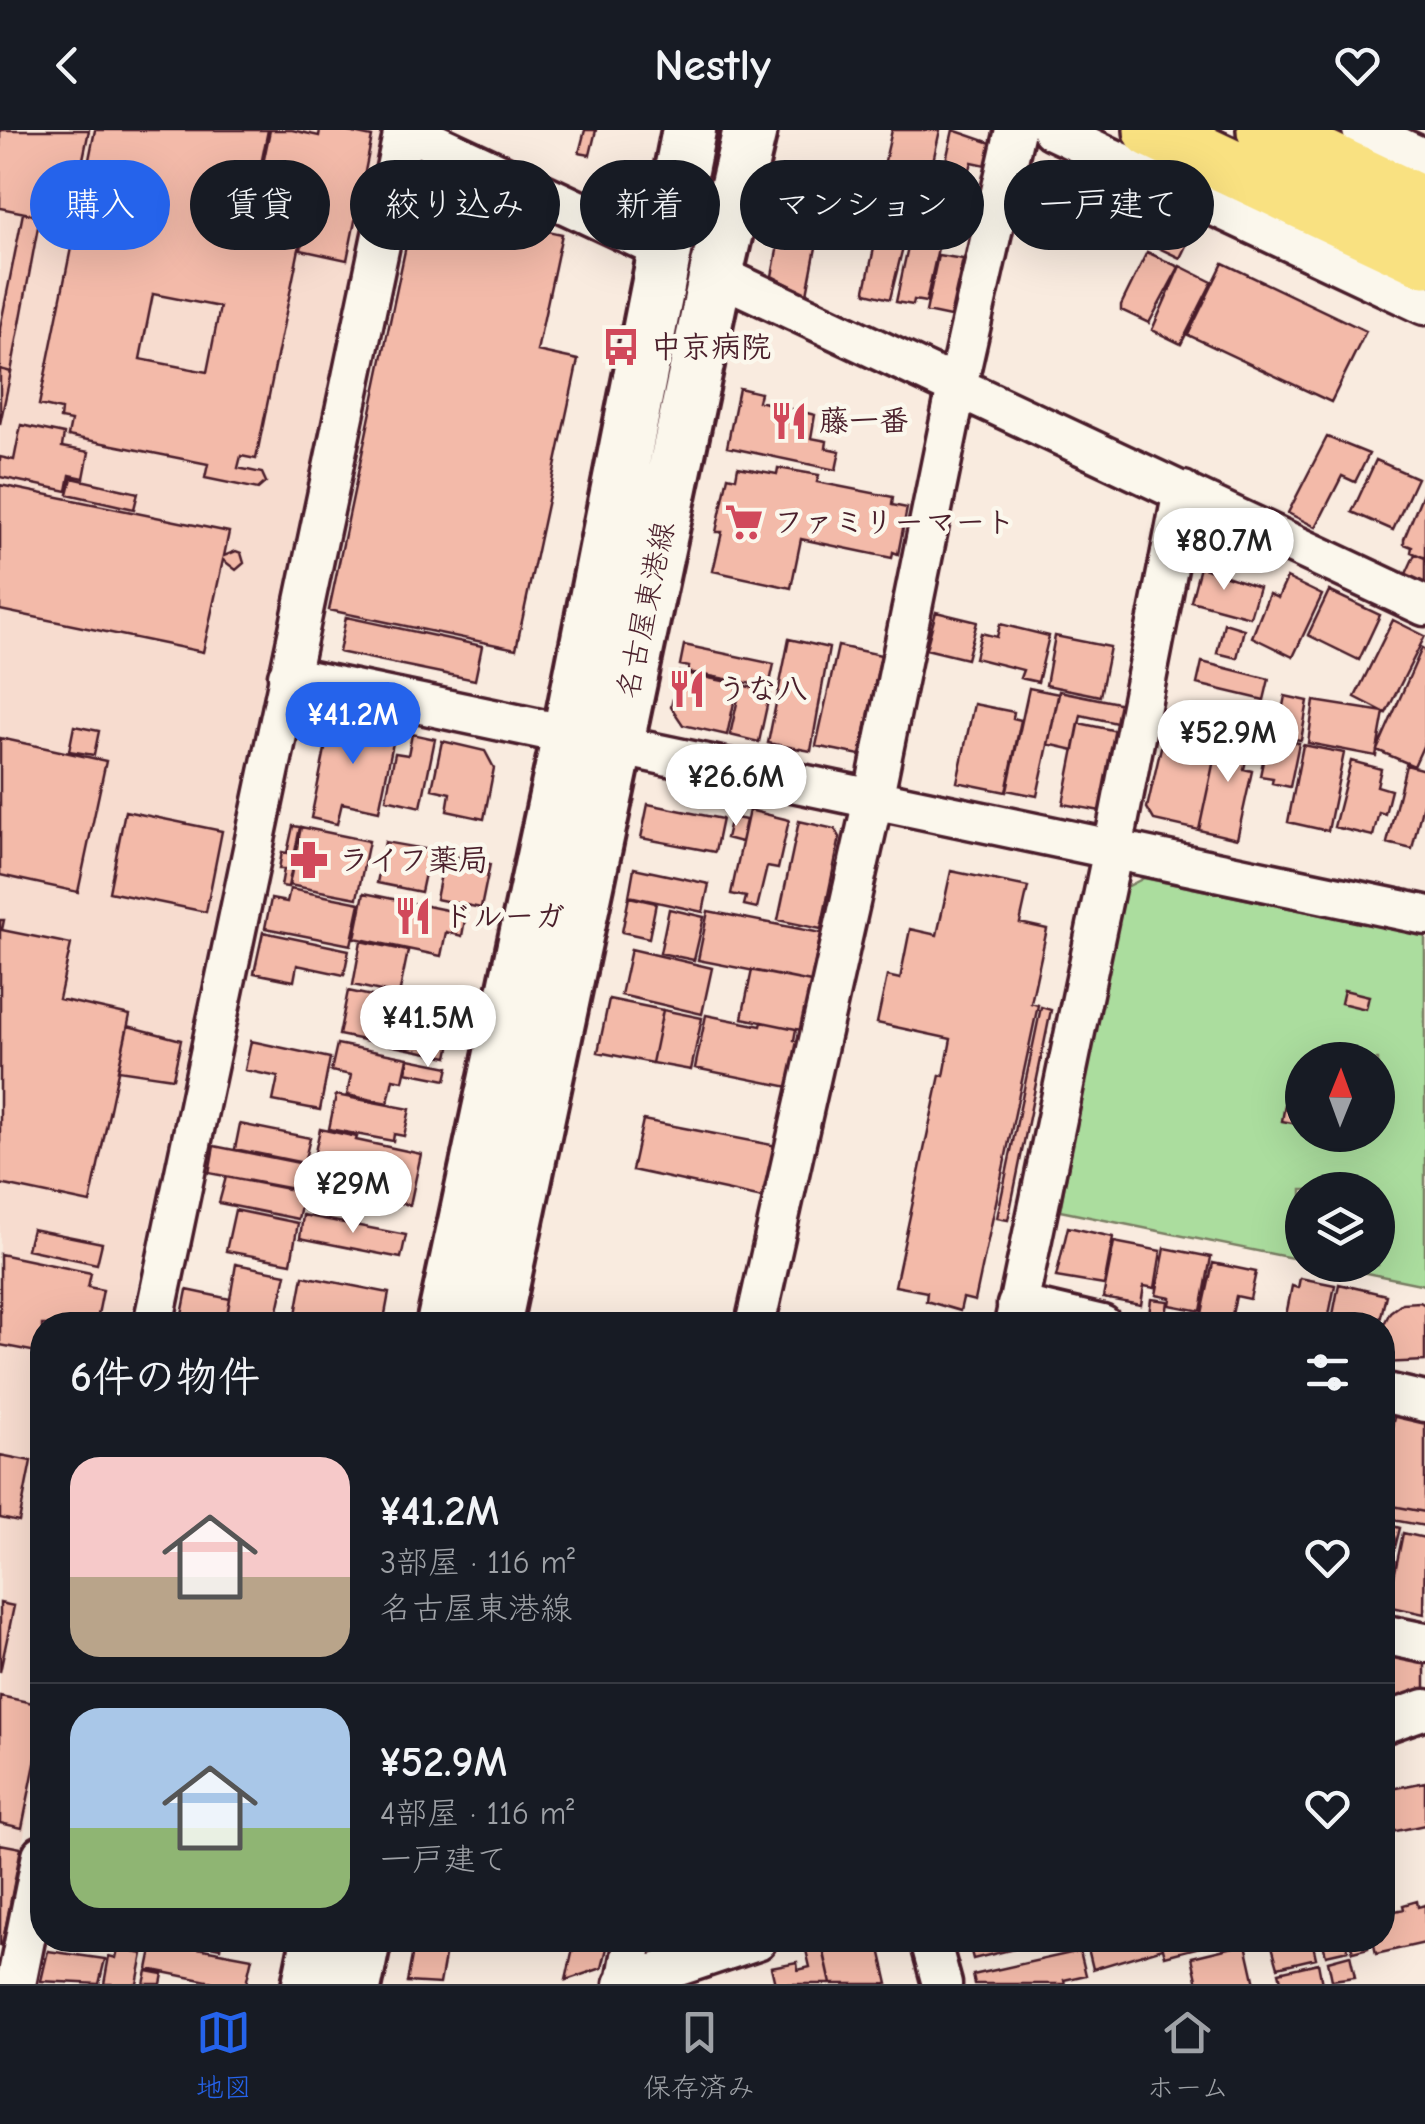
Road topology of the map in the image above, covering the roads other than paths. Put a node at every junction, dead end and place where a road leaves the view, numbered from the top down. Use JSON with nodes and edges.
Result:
{"nodes":[{"id":1,"x":405,"y":130,"type":"edge"},
{"id":2,"x":689,"y":130,"type":"edge"},
{"id":3,"x":750,"y":130,"type":"edge"},
{"id":4,"x":1015,"y":130,"type":"edge"},
{"id":5,"x":1052,"y":130,"type":"edge"},
{"id":6,"x":1152,"y":130,"type":"edge"},
{"id":7,"x":1264,"y":130,"type":"edge"},
{"id":8,"x":1362,"y":130,"type":"edge"},
{"id":9,"x":1425,"y":159,"type":"edge"},
{"id":10,"x":1425,"y":206,"type":"edge"},
{"id":11,"x":666,"y":251,"type":"junction"},
{"id":12,"x":1425,"y":259,"type":"edge"},
{"id":13,"x":716,"y":274,"type":"junction"},
{"id":14,"x":1425,"y":305,"type":"edge"},
{"id":15,"x":957,"y":386,"type":"junction"},
{"id":16,"x":1183,"y":490,"type":"junction"},
{"id":17,"x":1425,"y":606,"type":"edge"},
{"id":18,"x":288,"y":676,"type":"junction"},
{"id":19,"x":593,"y":741,"type":"junction"},
{"id":20,"x":873,"y":800,"type":"junction"},
{"id":21,"x":1113,"y":849,"type":"junction"},
{"id":22,"x":1425,"y":915,"type":"edge"},
{"id":23,"x":156,"y":1312,"type":"edge"},
{"id":24,"x":446,"y":1312,"type":"edge"},
{"id":25,"x":496,"y":1312,"type":"edge"},
{"id":26,"x":758,"y":1312,"type":"edge"},
{"id":27,"x":1016,"y":1312,"type":"edge"},
{"id":28,"x":1395,"y":1395,"type":"edge"},
{"id":29,"x":1425,"y":1402,"type":"edge"},
{"id":30,"x":1395,"y":1637,"type":"edge"},
{"id":31,"x":1425,"y":1644,"type":"edge"},
{"id":32,"x":1425,"y":1709,"type":"edge"},
{"id":33,"x":1395,"y":1719,"type":"edge"},
{"id":34,"x":30,"y":1914,"type":"edge"},
{"id":35,"x":316,"y":1952,"type":"edge"},
{"id":36,"x":361,"y":1952,"type":"edge"},
{"id":37,"x":632,"y":1952,"type":"edge"},
{"id":38,"x":721,"y":1952,"type":"edge"},
{"id":39,"x":933,"y":1952,"type":"edge"},
{"id":40,"x":16,"y":1984,"type":"edge"},
{"id":41,"x":309,"y":1984,"type":"edge"},
{"id":42,"x":354,"y":1984,"type":"edge"},
{"id":43,"x":625,"y":1984,"type":"edge"},
{"id":44,"x":942,"y":1984,"type":"edge"}],
"edges":[{"from":1,"to":11,"type":"street"},
{"from":1,"to":18,"type":"street"},
{"from":2,"to":11,"type":"main road","name":"名古屋東港線"},
{"from":3,"to":13,"type":"main road","name":"名古屋東港線"},
{"from":4,"to":15,"type":"street"},
{"from":5,"to":14,"type":"street"},
{"from":6,"to":12,"type":"main road"},
{"from":7,"to":10,"type":"main road"},
{"from":8,"to":9,"type":"street"},
{"from":11,"to":19,"type":"main road","name":"名古屋東港線"},
{"from":13,"to":15,"type":"street"},
{"from":13,"to":19,"type":"main road","name":"名古屋東港線"},
{"from":15,"to":16,"type":"street"},
{"from":15,"to":20,"type":"street"},
{"from":16,"to":17,"type":"street"},
{"from":16,"to":21,"type":"street"},
{"from":18,"to":19,"type":"street"},
{"from":18,"to":23,"type":"street"},
{"from":19,"to":20,"type":"street"},
{"from":19,"to":24,"type":"main road","name":"名古屋東港線"},
{"from":19,"to":25,"type":"main road","name":"名古屋東港線"},
{"from":20,"to":21,"type":"street"},
{"from":20,"to":26,"type":"street"},
{"from":21,"to":22,"type":"street"},
{"from":21,"to":27,"type":"street"},
{"from":28,"to":29,"type":"street"},
{"from":30,"to":31,"type":"street"},
{"from":32,"to":33,"type":"street"},
{"from":34,"to":40,"type":"street"},
{"from":35,"to":41,"type":"main road"},
{"from":36,"to":42,"type":"main road"},
{"from":37,"to":43,"type":"street"},
{"from":38,"to":43,"type":"street"},
{"from":39,"to":44,"type":"street"}]}
